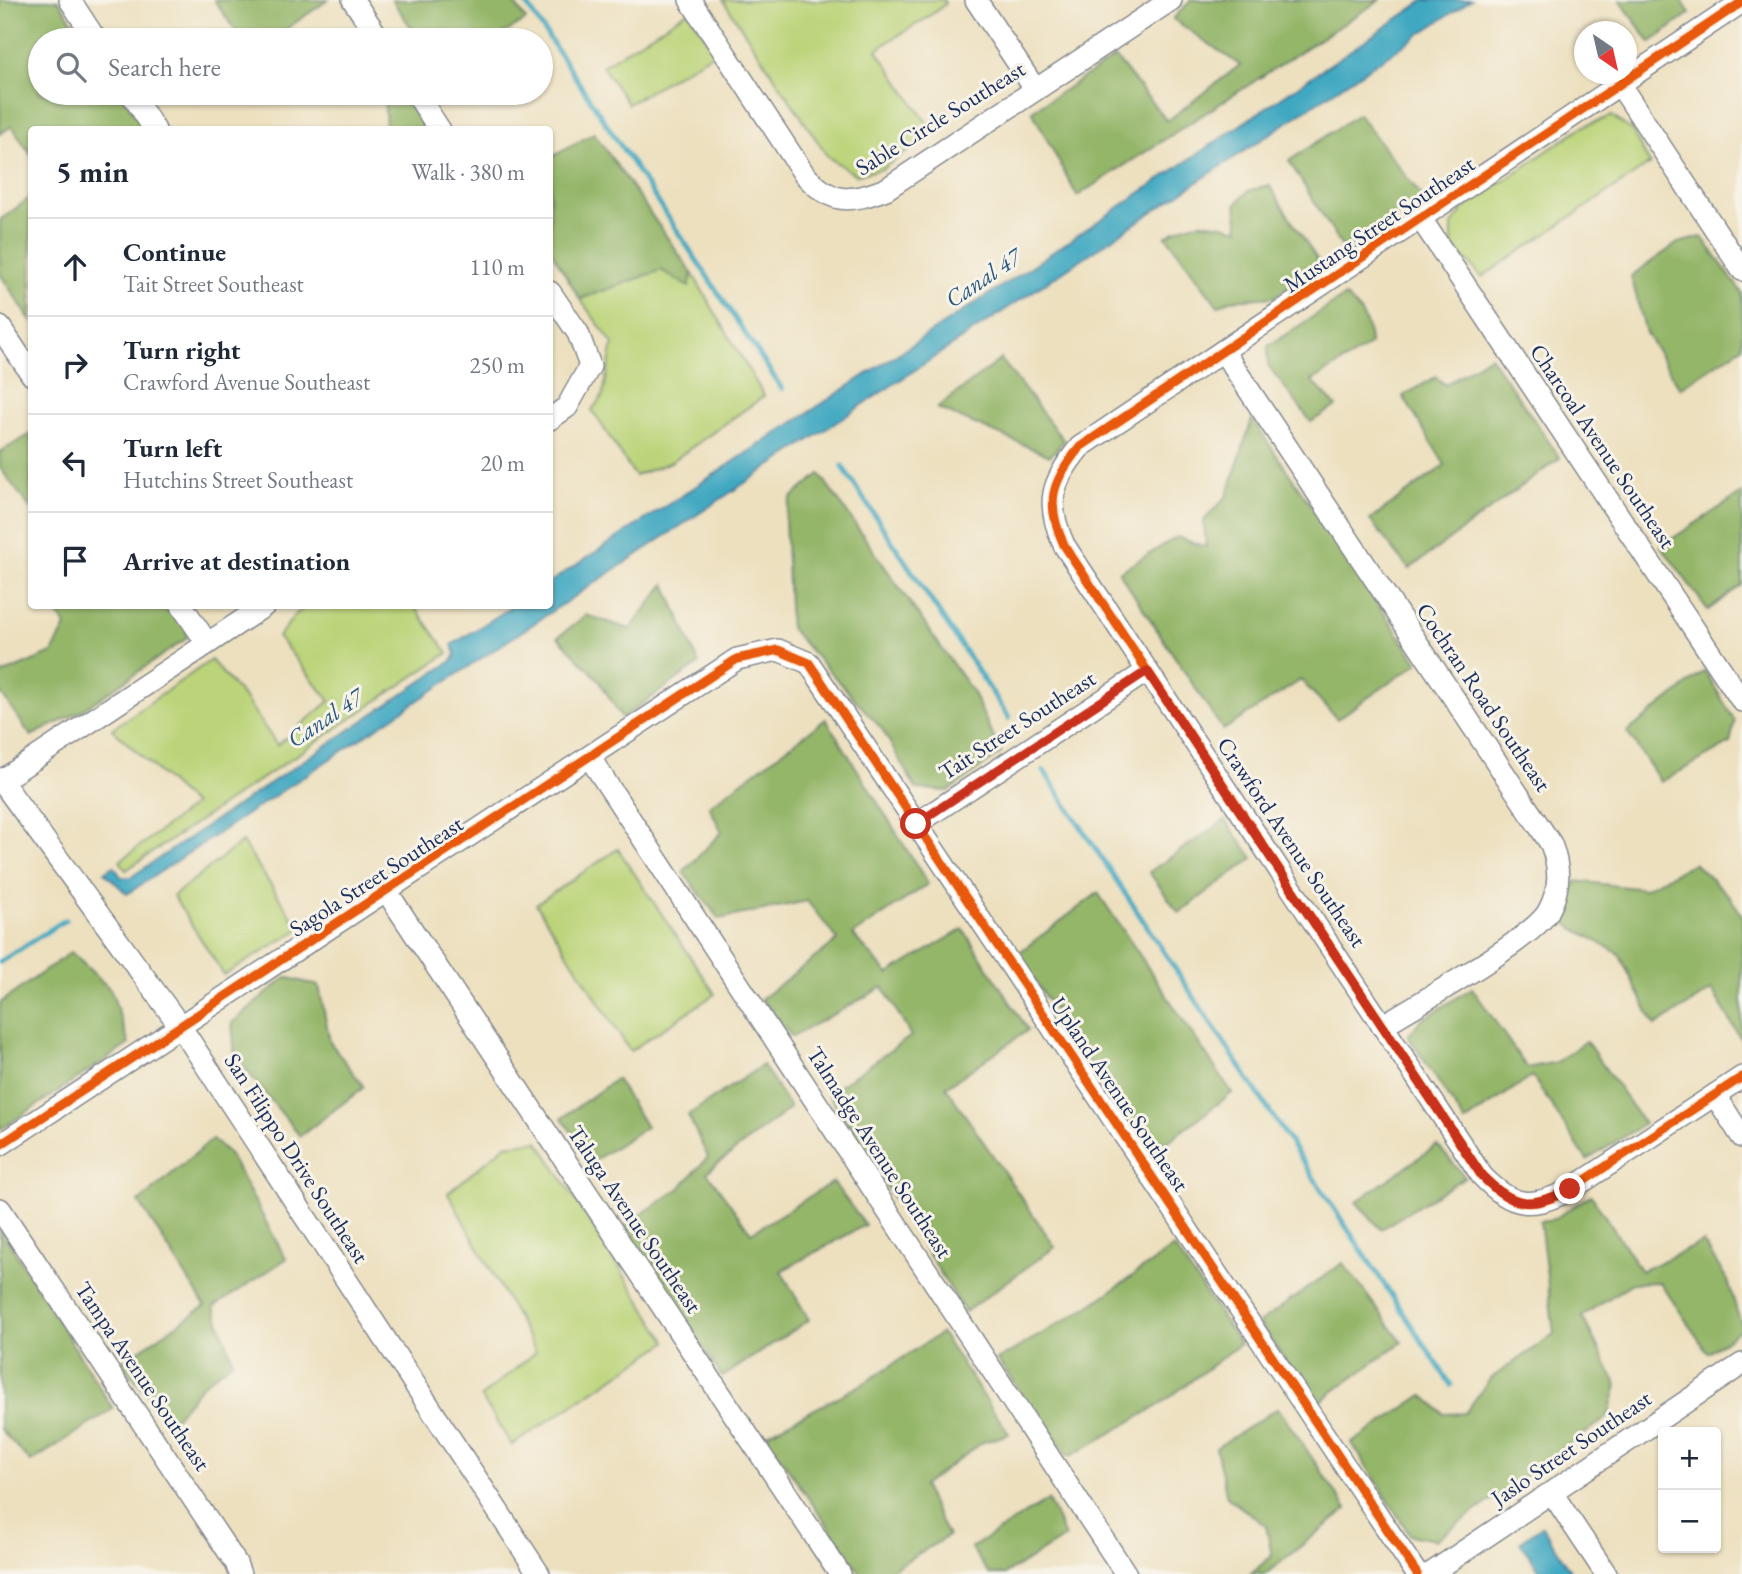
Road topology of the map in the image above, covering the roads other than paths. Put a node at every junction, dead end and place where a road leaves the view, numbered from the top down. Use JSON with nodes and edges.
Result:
{"nodes":[{"id":1,"x":70,"y":0,"type":"edge"},
{"id":2,"x":353,"y":0,"type":"edge"},
{"id":3,"x":690,"y":0,"type":"edge"},
{"id":4,"x":976,"y":0,"type":"edge"},
{"id":5,"x":1171,"y":0,"type":"edge"},
{"id":6,"x":1742,"y":2,"type":"edge"},
{"id":7,"x":88,"y":28,"type":"edge"},
{"id":8,"x":372,"y":28,"type":"edge"},
{"id":9,"x":1620,"y":85,"type":"junction"},
{"id":10,"x":1034,"y":89,"type":"junction"},
{"id":11,"x":139,"y":105,"type":"edge"},
{"id":12,"x":423,"y":105,"type":"edge"},
{"id":13,"x":152,"y":126,"type":"edge"},
{"id":14,"x":437,"y":126,"type":"edge"},
{"id":15,"x":1421,"y":219,"type":"junction"},
{"id":16,"x":1742,"y":270,"type":"edge"},
{"id":17,"x":553,"y":296,"type":"edge"},
{"id":18,"x":0,"y":327,"type":"edge"},
{"id":19,"x":1223,"y":351,"type":"junction"},
{"id":20,"x":28,"y":369,"type":"edge"},
{"id":21,"x":553,"y":417,"type":"edge"},
{"id":22,"x":1053,"y":492,"type":"joint"},
{"id":23,"x":185,"y":609,"type":"edge"},
{"id":24,"x":259,"y":609,"type":"edge"},
{"id":25,"x":207,"y":643,"type":"junction"},
{"id":26,"x":778,"y":650,"type":"joint"},
{"id":27,"x":1147,"y":671,"type":"junction"},
{"id":28,"x":1742,"y":701,"type":"edge"},
{"id":29,"x":590,"y":758,"type":"junction"},
{"id":30,"x":1,"y":780,"type":"edge"},
{"id":31,"x":916,"y":824,"type":"junction"},
{"id":32,"x":387,"y":892,"type":"junction"},
{"id":33,"x":180,"y":1026,"type":"junction"},
{"id":34,"x":1382,"y":1026,"type":"junction"},
{"id":35,"x":1742,"y":1077,"type":"edge"},
{"id":36,"x":1715,"y":1095,"type":"junction"},
{"id":37,"x":1742,"y":1137,"type":"edge"},
{"id":38,"x":0,"y":1145,"type":"edge"},
{"id":39,"x":0,"y":1209,"type":"edge"},
{"id":40,"x":1742,"y":1364,"type":"edge"},
{"id":41,"x":1552,"y":1493,"type":"junction"},
{"id":42,"x":240,"y":1574,"type":"edge"},
{"id":43,"x":539,"y":1574,"type":"edge"},
{"id":44,"x":840,"y":1574,"type":"edge"},
{"id":45,"x":1126,"y":1574,"type":"edge"},
{"id":46,"x":1417,"y":1574,"type":"edge"},
{"id":47,"x":1430,"y":1574,"type":"edge"},
{"id":48,"x":1606,"y":1574,"type":"edge"}],
"edges":[{"from":1,"to":7,"type":"street"},
{"from":2,"to":8,"type":"street"},
{"from":3,"to":10,"type":"street","name":"Sable Circle Southeast"},
{"from":4,"to":10,"type":"street"},
{"from":5,"to":10,"type":"street","name":"Sable Circle Southeast"},
{"from":6,"to":9,"type":"street","name":"Mustang Street Southeast"},
{"from":9,"to":15,"type":"street","name":"Mustang Street Southeast"},
{"from":9,"to":16,"type":"street"},
{"from":11,"to":13,"type":"street"},
{"from":12,"to":14,"type":"street"},
{"from":15,"to":19,"type":"street","name":"Mustang Street Southeast"},
{"from":15,"to":28,"type":"street","name":"Charcoal Avenue Southeast"},
{"from":17,"to":21,"type":"street"},
{"from":18,"to":20,"type":"street"},
{"from":19,"to":22,"type":"street","name":"Mustang Street Southeast"},
{"from":19,"to":34,"type":"street","name":"Cochran Road Southeast"},
{"from":22,"to":27,"type":"street","name":"Crawford Avenue Southeast"},
{"from":23,"to":25,"type":"street"},
{"from":24,"to":25,"type":"street"},
{"from":25,"to":30,"type":"street"},
{"from":26,"to":29,"type":"street","name":"Sagola Street Southeast"},
{"from":26,"to":31,"type":"street","name":"Upland Avenue Southeast"},
{"from":27,"to":31,"type":"street","name":"Tait Street Southeast"},
{"from":27,"to":34,"type":"street","name":"Crawford Avenue Southeast"},
{"from":29,"to":32,"type":"street","name":"Sagola Street Southeast"},
{"from":29,"to":45,"type":"street","name":"Talmadge Avenue Southeast"},
{"from":30,"to":33,"type":"street","name":"San Filippo Drive Southeast"},
{"from":31,"to":46,"type":"street","name":"Upland Avenue Southeast"},
{"from":32,"to":33,"type":"street","name":"Sagola Street Southeast"},
{"from":32,"to":44,"type":"street","name":"Taluga Avenue Southeast"},
{"from":33,"to":38,"type":"street","name":"Sagola Street Southeast"},
{"from":33,"to":43,"type":"street","name":"San Filippo Drive Southeast"},
{"from":34,"to":36,"type":"street","name":"Crawford Avenue Southeast"},
{"from":35,"to":36,"type":"street"},
{"from":36,"to":37,"type":"street"},
{"from":39,"to":42,"type":"street","name":"Tampa Avenue Southeast"},
{"from":40,"to":41,"type":"street","name":"Jaslo Street Southeast"},
{"from":41,"to":47,"type":"street","name":"Jaslo Street Southeast"},
{"from":41,"to":48,"type":"street"}]}
